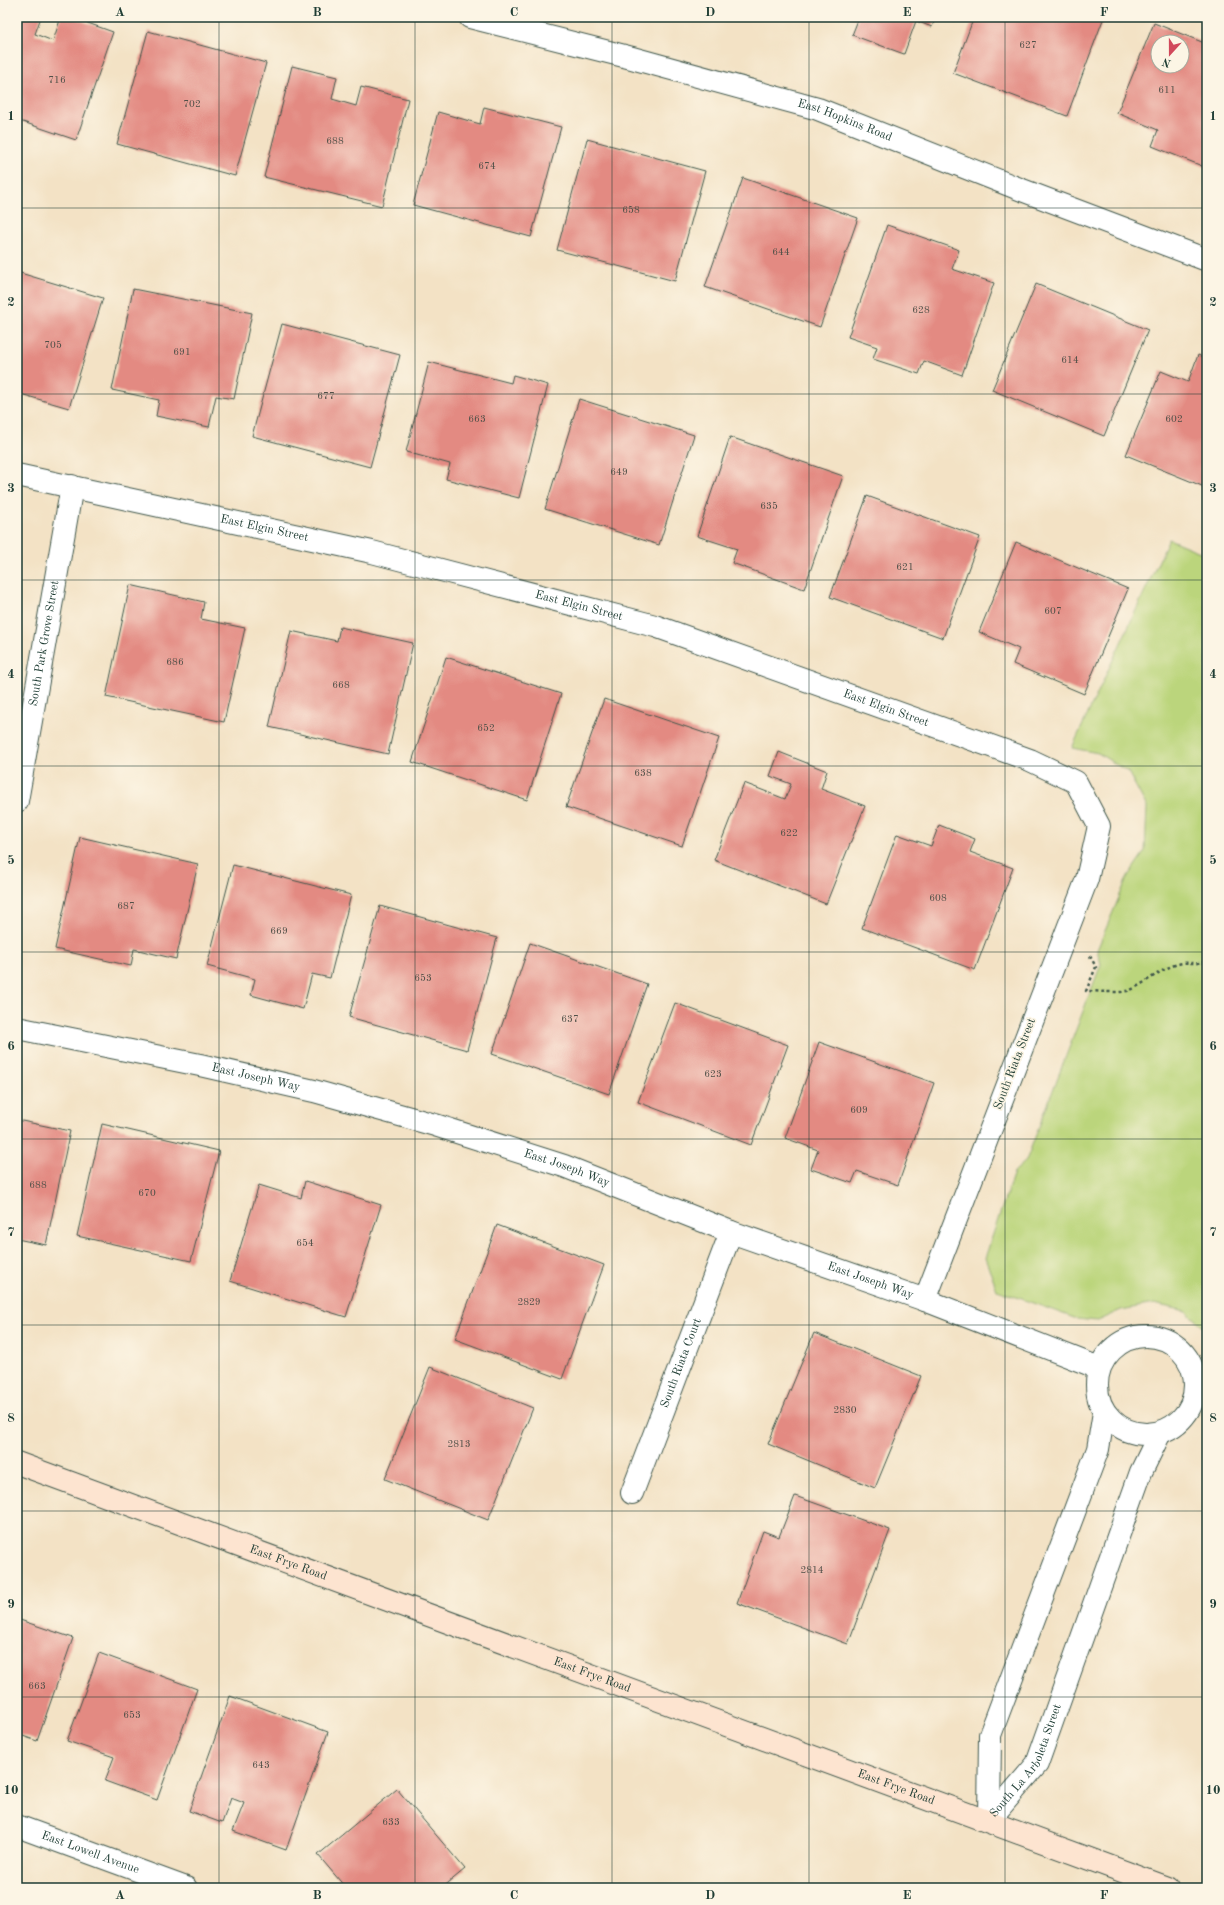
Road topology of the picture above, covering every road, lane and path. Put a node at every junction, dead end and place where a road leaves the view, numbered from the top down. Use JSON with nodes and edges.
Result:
{"nodes":[{"id":1,"x":470,"y":17,"type":"edge"},
{"id":2,"x":1207,"y":260,"type":"edge"},
{"id":3,"x":17,"y":475,"type":"edge"},
{"id":4,"x":72,"y":486,"type":"junction"},
{"id":5,"x":17,"y":801,"type":"edge"},
{"id":6,"x":1099,"y":826,"type":"joint"},
{"id":7,"x":1061,"y":944,"type":"junction"},
{"id":8,"x":1207,"y":961,"type":"edge"},
{"id":9,"x":17,"y":1028,"type":"edge"},
{"id":10,"x":731,"y":1232,"type":"junction"},
{"id":11,"x":925,"y":1300,"type":"junction"},
{"id":12,"x":1099,"y":1368,"type":"junction"},
{"id":13,"x":1200,"y":1404,"type":"edge"},
{"id":14,"x":1104,"y":1412,"type":"junction"},
{"id":15,"x":1160,"y":1433,"type":"junction"},
{"id":16,"x":17,"y":1463,"type":"edge"},
{"id":17,"x":632,"y":1493,"type":"dead end"},
{"id":18,"x":989,"y":1820,"type":"junction"},
{"id":19,"x":17,"y":1826,"type":"edge"},
{"id":20,"x":186,"y":1888,"type":"edge"},
{"id":21,"x":1168,"y":1888,"type":"edge"}],
"edges":[{"from":1,"to":2,"type":"street","name":"East Hopkins Road"},
{"from":3,"to":4,"type":"street","name":"East Elgin Street"},
{"from":4,"to":5,"type":"street","name":"South Park Grove Street"},
{"from":4,"to":6,"type":"street","name":"East Elgin Street"},
{"from":6,"to":7,"type":"street","name":"South Riata Street"},
{"from":7,"to":8,"type":"path"},
{"from":7,"to":11,"type":"street","name":"South Riata Street"},
{"from":9,"to":10,"type":"street","name":"East Joseph Way"},
{"from":10,"to":11,"type":"street","name":"East Joseph Way"},
{"from":10,"to":17,"type":"street","name":"South Riata Court"},
{"from":11,"to":12,"type":"street","name":"East Joseph Way"},
{"from":12,"to":13,"type":"street"},
{"from":12,"to":14,"type":"street"},
{"from":13,"to":15,"type":"street"},
{"from":14,"to":15,"type":"street"},
{"from":14,"to":18,"type":"street","name":"South La Arboleta Street"},
{"from":15,"to":18,"type":"street","name":"South La Arboleta Street"},
{"from":16,"to":18,"type":"street","name":"East Frye Road"},
{"from":18,"to":21,"type":"street","name":"East Frye Road"},
{"from":19,"to":20,"type":"street","name":"East Lowell Avenue"}]}
